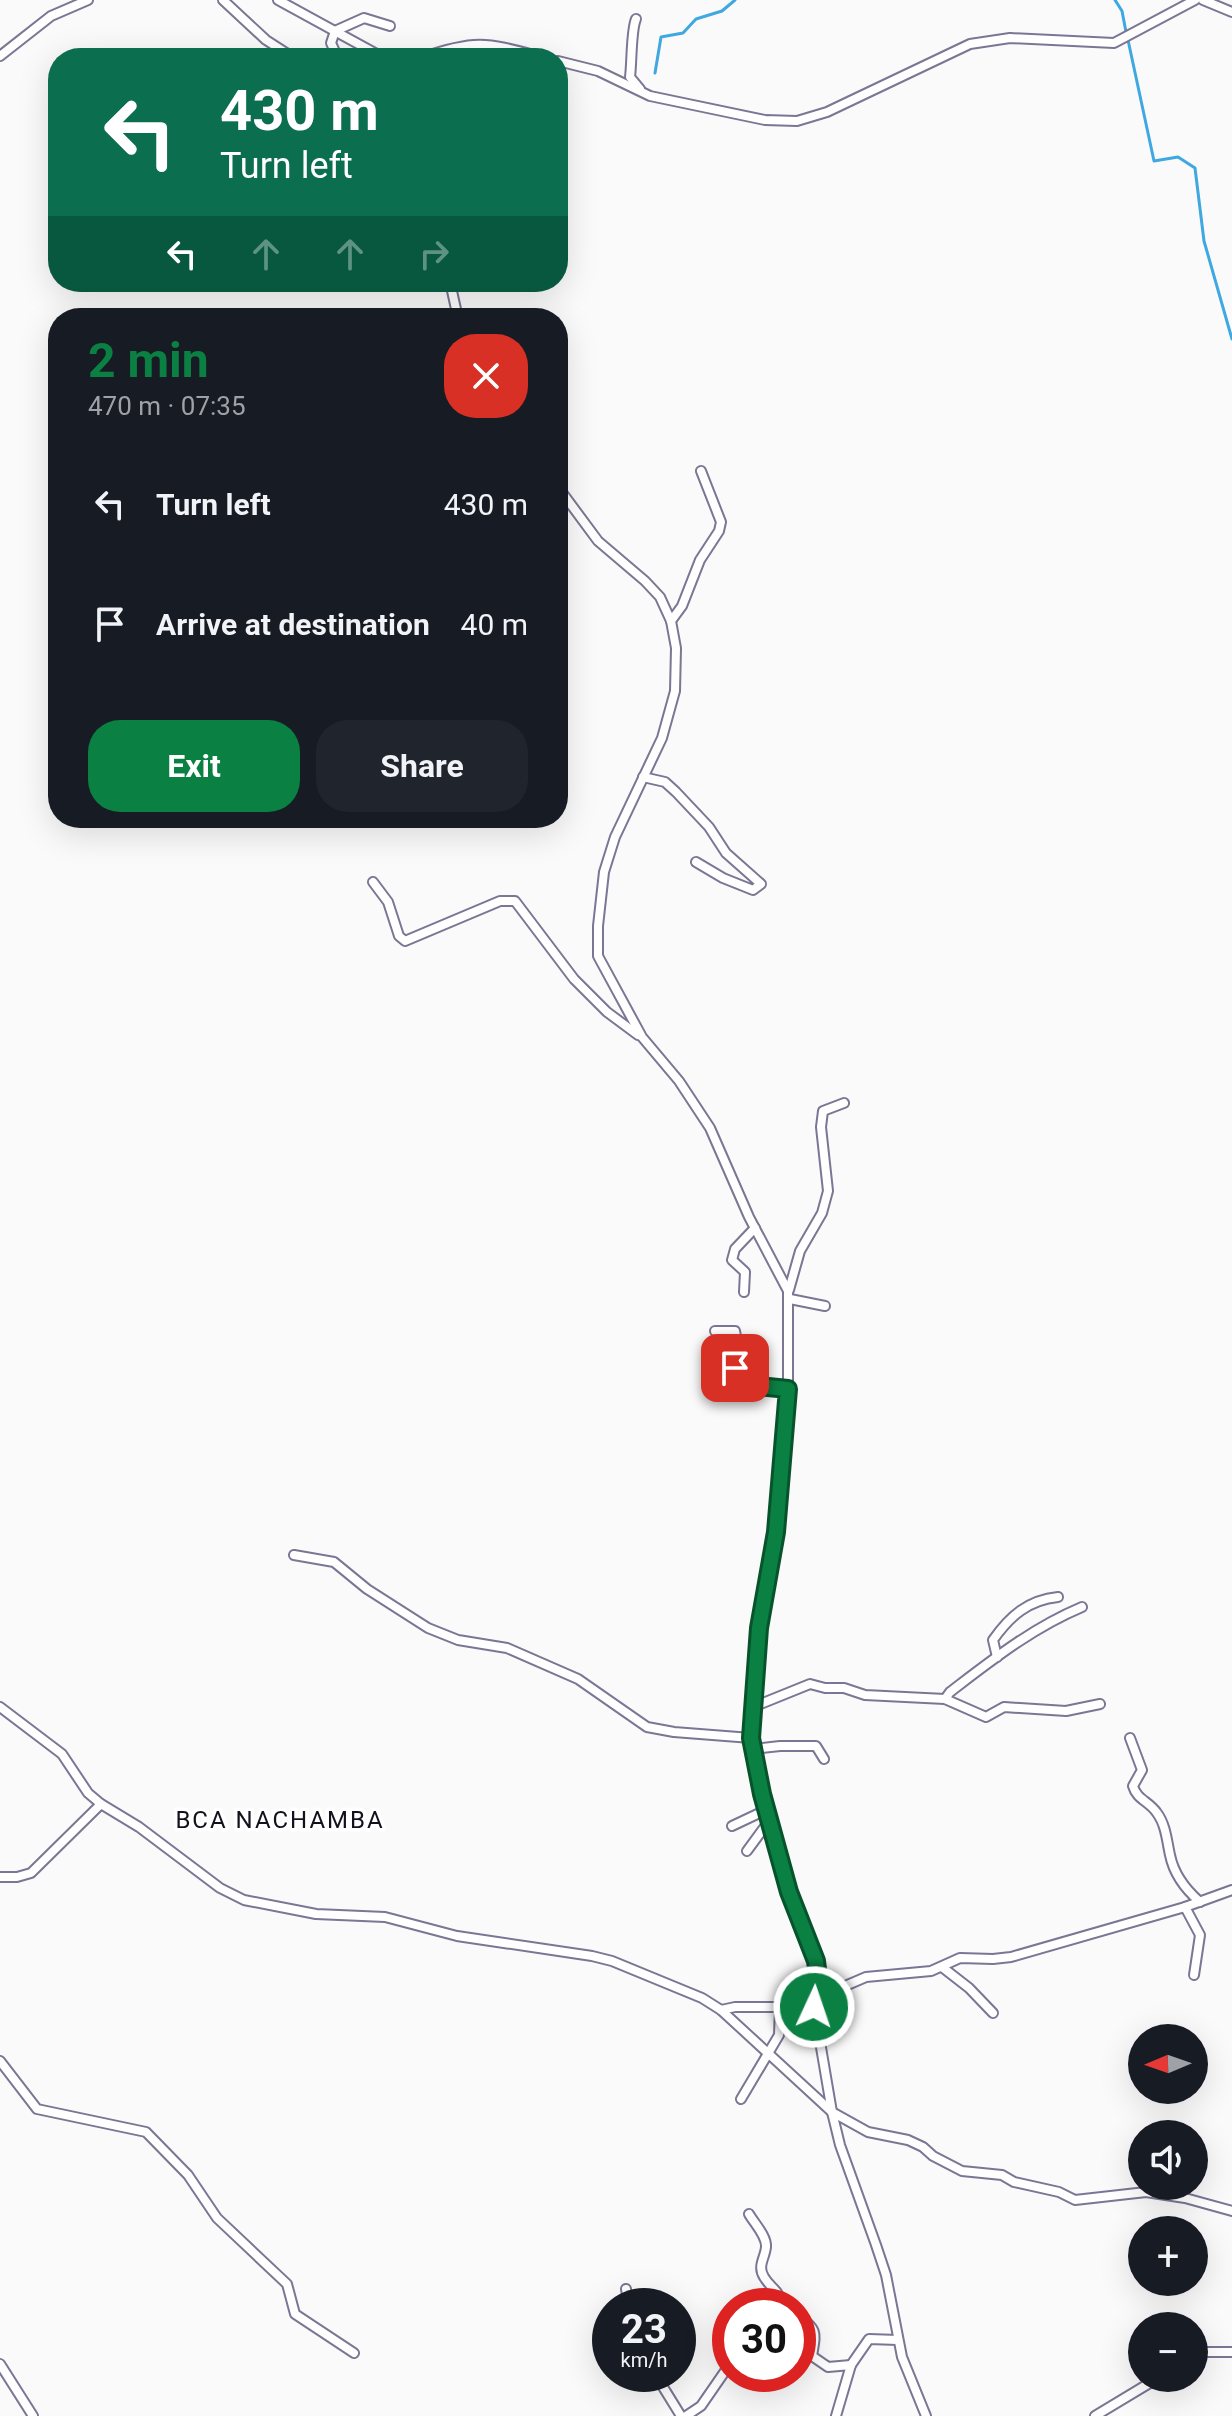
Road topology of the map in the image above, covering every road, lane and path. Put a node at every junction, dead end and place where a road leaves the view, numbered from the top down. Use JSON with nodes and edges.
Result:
{"nodes":[{"id":1,"x":88,"y":0,"type":"edge"},
{"id":2,"x":223,"y":0,"type":"edge"},
{"id":3,"x":278,"y":0,"type":"edge"},
{"id":4,"x":1195,"y":0,"type":"edge"},
{"id":5,"x":1203,"y":0,"type":"edge"},
{"id":6,"x":1232,"y":12,"type":"edge"},
{"id":7,"x":636,"y":19,"type":"dead end"},
{"id":8,"x":390,"y":26,"type":"dead end"},
{"id":9,"x":335,"y":31,"type":"junction"},
{"id":10,"x":278,"y":48,"type":"edge"},
{"id":11,"x":333,"y":48,"type":"edge"},
{"id":12,"x":366,"y":48,"type":"edge"},
{"id":13,"x":451,"y":48,"type":"edge"},
{"id":14,"x":502,"y":48,"type":"edge"},
{"id":15,"x":0,"y":56,"type":"edge"},
{"id":16,"x":568,"y":64,"type":"edge"},
{"id":17,"x":650,"y":96,"type":"junction"},
{"id":18,"x":701,"y":471,"type":"dead end"},
{"id":19,"x":568,"y":500,"type":"edge"},
{"id":20,"x":671,"y":621,"type":"junction"},
{"id":21,"x":643,"y":777,"type":"junction"},
{"id":22,"x":696,"y":862,"type":"dead end"},
{"id":23,"x":373,"y":882,"type":"dead end"},
{"id":24,"x":642,"y":1037,"type":"junction"},
{"id":25,"x":844,"y":1103,"type":"dead end"},
{"id":26,"x":755,"y":1228,"type":"junction"},
{"id":27,"x":744,"y":1292,"type":"dead end"},
{"id":28,"x":789,"y":1295,"type":"junction"},
{"id":29,"x":825,"y":1306,"type":"dead end"},
{"id":30,"x":715,"y":1331,"type":"dead end"},
{"id":31,"x":788,"y":1389,"type":"junction"},
{"id":32,"x":294,"y":1555,"type":"dead end"},
{"id":33,"x":1058,"y":1597,"type":"dead end"},
{"id":34,"x":1082,"y":1607,"type":"dead end"},
{"id":35,"x":997,"y":1657,"type":"junction"},
{"id":36,"x":945,"y":1699,"type":"junction"},
{"id":37,"x":1100,"y":1704,"type":"dead end"},
{"id":38,"x":0,"y":1707,"type":"edge"},
{"id":39,"x":753,"y":1707,"type":"junction"},
{"id":40,"x":751,"y":1738,"type":"junction"},
{"id":41,"x":1130,"y":1738,"type":"dead end"},
{"id":42,"x":753,"y":1749,"type":"junction"},
{"id":43,"x":824,"y":1759,"type":"dead end"},
{"id":44,"x":101,"y":1804,"type":"junction"},
{"id":45,"x":766,"y":1810,"type":"junction"},
{"id":46,"x":769,"y":1821,"type":"junction"},
{"id":47,"x":732,"y":1826,"type":"dead end"},
{"id":48,"x":747,"y":1851,"type":"dead end"},
{"id":49,"x":0,"y":1877,"type":"edge"},
{"id":50,"x":1231,"y":1889,"type":"edge"},
{"id":51,"x":1200,"y":1902,"type":"junction"},
{"id":52,"x":1185,"y":1907,"type":"junction"},
{"id":53,"x":942,"y":1967,"type":"junction"},
{"id":54,"x":1194,"y":1975,"type":"dead end"},
{"id":55,"x":815,"y":1998,"type":"junction"},
{"id":56,"x":780,"y":2008,"type":"junction"},
{"id":57,"x":721,"y":2010,"type":"junction"},
{"id":58,"x":993,"y":2013,"type":"dead end"},
{"id":59,"x":769,"y":2055,"type":"junction"},
{"id":60,"x":0,"y":2061,"type":"edge"},
{"id":61,"x":741,"y":2099,"type":"dead end"},
{"id":62,"x":832,"y":2112,"type":"junction"},
{"id":63,"x":1232,"y":2211,"type":"edge"},
{"id":64,"x":749,"y":2214,"type":"dead end"},
{"id":65,"x":775,"y":2288,"type":"edge"},
{"id":66,"x":898,"y":2340,"type":"junction"},
{"id":67,"x":1208,"y":2352,"type":"edge"},
{"id":68,"x":1232,"y":2352,"type":"edge"},
{"id":69,"x":354,"y":2353,"type":"dead end"},
{"id":70,"x":816,"y":2359,"type":"edge"},
{"id":71,"x":0,"y":2364,"type":"edge"},
{"id":72,"x":851,"y":2365,"type":"junction"},
{"id":73,"x":712,"y":2390,"type":"edge"},
{"id":74,"x":667,"y":2392,"type":"edge"},
{"id":75,"x":1135,"y":2392,"type":"edge"},
{"id":76,"x":33,"y":2416,"type":"edge"},
{"id":77,"x":684,"y":2416,"type":"edge"},
{"id":78,"x":836,"y":2416,"type":"edge"},
{"id":79,"x":926,"y":2416,"type":"edge"},
{"id":80,"x":1095,"y":2416,"type":"edge"}],
"edges":[{"from":1,"to":15,"type":"street"},
{"from":2,"to":10,"type":"street"},
{"from":3,"to":9,"type":"street"},
{"from":4,"to":17,"type":"street"},
{"from":5,"to":6,"type":"street"},
{"from":7,"to":17,"type":"street"},
{"from":8,"to":9,"type":"street"},
{"from":9,"to":11,"type":"street"},
{"from":9,"to":12,"type":"street"},
{"from":13,"to":14,"type":"street"},
{"from":16,"to":17,"type":"street"},
{"from":18,"to":20,"type":"street"},
{"from":19,"to":20,"type":"street"},
{"from":20,"to":21,"type":"street"},
{"from":21,"to":22,"type":"street"},
{"from":21,"to":24,"type":"street"},
{"from":23,"to":24,"type":"street"},
{"from":24,"to":26,"type":"street"},
{"from":25,"to":28,"type":"street"},
{"from":26,"to":27,"type":"street"},
{"from":26,"to":28,"type":"street"},
{"from":28,"to":29,"type":"street"},
{"from":28,"to":31,"type":"street"},
{"from":30,"to":31,"type":"street"},
{"from":31,"to":39,"type":"street"},
{"from":32,"to":40,"type":"street"},
{"from":33,"to":35,"type":"street"},
{"from":34,"to":35,"type":"street"},
{"from":35,"to":36,"type":"street"},
{"from":36,"to":37,"type":"street"},
{"from":36,"to":39,"type":"street"},
{"from":38,"to":44,"type":"street"},
{"from":39,"to":40,"type":"street"},
{"from":40,"to":42,"type":"street"},
{"from":41,"to":51,"type":"street"},
{"from":42,"to":43,"type":"street"},
{"from":42,"to":45,"type":"street"},
{"from":44,"to":49,"type":"street"},
{"from":44,"to":57,"type":"street"},
{"from":45,"to":46,"type":"street"},
{"from":45,"to":47,"type":"street"},
{"from":46,"to":48,"type":"street"},
{"from":46,"to":55,"type":"street"},
{"from":50,"to":51,"type":"street"},
{"from":51,"to":52,"type":"street"},
{"from":52,"to":53,"type":"street"},
{"from":52,"to":54,"type":"street"},
{"from":53,"to":55,"type":"street"},
{"from":53,"to":58,"type":"street"},
{"from":55,"to":56,"type":"street"},
{"from":55,"to":62,"type":"street"},
{"from":56,"to":57,"type":"street"},
{"from":56,"to":59,"type":"street"},
{"from":57,"to":59,"type":"street"},
{"from":59,"to":61,"type":"street"},
{"from":59,"to":62,"type":"street"},
{"from":60,"to":69,"type":"street"},
{"from":62,"to":63,"type":"street"},
{"from":62,"to":66,"type":"street"},
{"from":64,"to":65,"type":"street"},
{"from":66,"to":72,"type":"street"},
{"from":66,"to":79,"type":"street"},
{"from":67,"to":68,"type":"street"},
{"from":70,"to":72,"type":"street"},
{"from":71,"to":76,"type":"street"},
{"from":72,"to":78,"type":"street"},
{"from":73,"to":77,"type":"street"},
{"from":74,"to":77,"type":"street"},
{"from":75,"to":80,"type":"street"}]}
